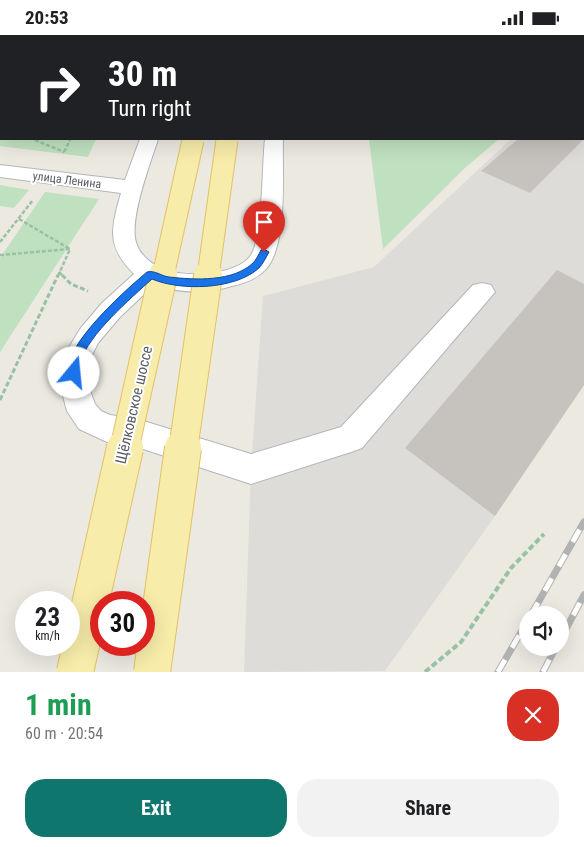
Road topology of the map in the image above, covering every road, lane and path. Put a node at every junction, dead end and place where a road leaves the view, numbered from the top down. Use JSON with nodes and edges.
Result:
{"nodes":[{"id":1,"x":36,"y":140,"type":"edge"},
{"id":2,"x":149,"y":140,"type":"edge"},
{"id":3,"x":193,"y":140,"type":"edge"},
{"id":4,"x":227,"y":140,"type":"edge"},
{"id":5,"x":274,"y":140,"type":"edge"},
{"id":6,"x":64,"y":152,"type":"dead end"},
{"id":7,"x":0,"y":171,"type":"edge"},
{"id":8,"x":134,"y":188,"type":"junction"},
{"id":9,"x":36,"y":197,"type":"dead end"},
{"id":10,"x":19,"y":219,"type":"junction"},
{"id":11,"x":0,"y":242,"type":"edge"},
{"id":12,"x":70,"y":249,"type":"junction"},
{"id":13,"x":0,"y":255,"type":"edge"},
{"id":14,"x":59,"y":272,"type":"junction"},
{"id":15,"x":150,"y":274,"type":"junction"},
{"id":16,"x":90,"y":291,"type":"dead end"},
{"id":17,"x":482,"y":292,"type":"dead end"},
{"id":18,"x":0,"y":400,"type":"edge"},
{"id":19,"x":544,"y":534,"type":"dead end"},
{"id":20,"x":75,"y":672,"type":"edge"},
{"id":21,"x":152,"y":672,"type":"edge"},
{"id":22,"x":425,"y":672,"type":"edge"}],
"edges":[{"from":1,"to":6,"type":"path"},
{"from":2,"to":8,"type":"street"},
{"from":3,"to":20,"type":"main road","name":"Щёлковское шоссе","bridge":true},
{"from":4,"to":21,"type":"main road","bridge":true},
{"from":5,"to":15,"type":"street"},
{"from":7,"to":8,"type":"street","name":"улица Ленина"},
{"from":8,"to":15,"type":"street"},
{"from":9,"to":10,"type":"path"},
{"from":10,"to":11,"type":"path"},
{"from":10,"to":12,"type":"path"},
{"from":12,"to":13,"type":"path"},
{"from":12,"to":14,"type":"path"},
{"from":14,"to":16,"type":"path"},
{"from":14,"to":18,"type":"path"},
{"from":15,"to":17,"type":"street"},
{"from":19,"to":22,"type":"path"}]}
